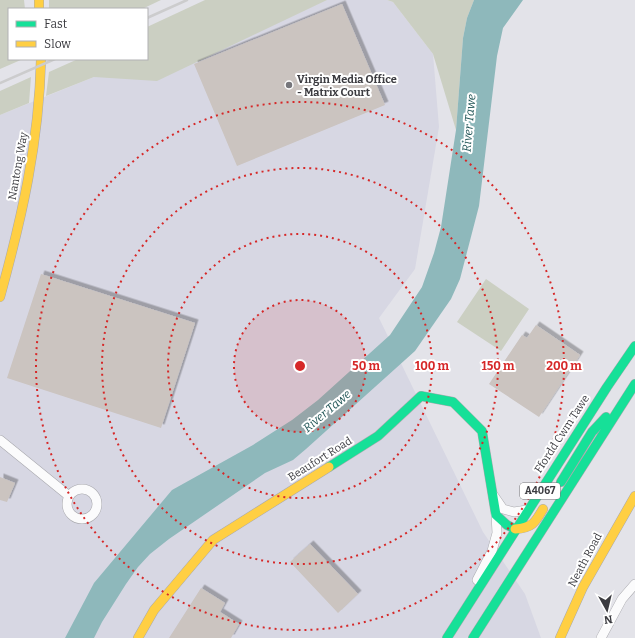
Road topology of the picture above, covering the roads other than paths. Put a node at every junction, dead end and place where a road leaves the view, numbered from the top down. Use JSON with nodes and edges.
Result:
{"nodes":[{"id":1,"x":41,"y":60,"type":"edge"},
{"id":2,"x":0,"y":297,"type":"edge"},
{"id":3,"x":635,"y":346,"type":"edge"},
{"id":4,"x":635,"y":384,"type":"edge"},
{"id":5,"x":0,"y":440,"type":"edge"},
{"id":6,"x":492,"y":493,"type":"junction"},
{"id":7,"x":69,"y":496,"type":"dead end"},
{"id":8,"x":635,"y":496,"type":"edge"},
{"id":9,"x":528,"y":510,"type":"junction"},
{"id":10,"x":496,"y":515,"type":"junction"},
{"id":11,"x":515,"y":529,"type":"junction"},
{"id":12,"x":635,"y":584,"type":"edge"},
{"id":13,"x":138,"y":638,"type":"edge"},
{"id":14,"x":447,"y":638,"type":"edge"},
{"id":15,"x":473,"y":638,"type":"edge"},
{"id":16,"x":560,"y":638,"type":"edge"},
{"id":17,"x":601,"y":638,"type":"edge"}],
"edges":[{"from":1,"to":2,"type":"main road","name":"Nantong Way"},
{"from":3,"to":9,"type":"main road","name":"Ffordd Cwm Tawe","number":"A4067"},
{"from":4,"to":11,"type":"main road"},
{"from":4,"to":15,"type":"main road","number":"A4067"},
{"from":5,"to":7,"type":"street"},
{"from":6,"to":9,"type":"street","name":"Beaufort Road"},
{"from":6,"to":10,"type":"main road","name":"Beaufort Road"},
{"from":6,"to":13,"type":"main road","name":"Beaufort Road"},
{"from":8,"to":16,"type":"main road","name":"Neath Road"},
{"from":9,"to":11,"type":"main road","name":"Ffordd Cwm Tawe","number":"A4067"},
{"from":10,"to":11,"type":"main road"},
{"from":10,"to":14,"type":"street"},
{"from":11,"to":14,"type":"main road","name":"Ffordd Cwm Tawe","number":"A4067"},
{"from":12,"to":17,"type":"street"}]}
